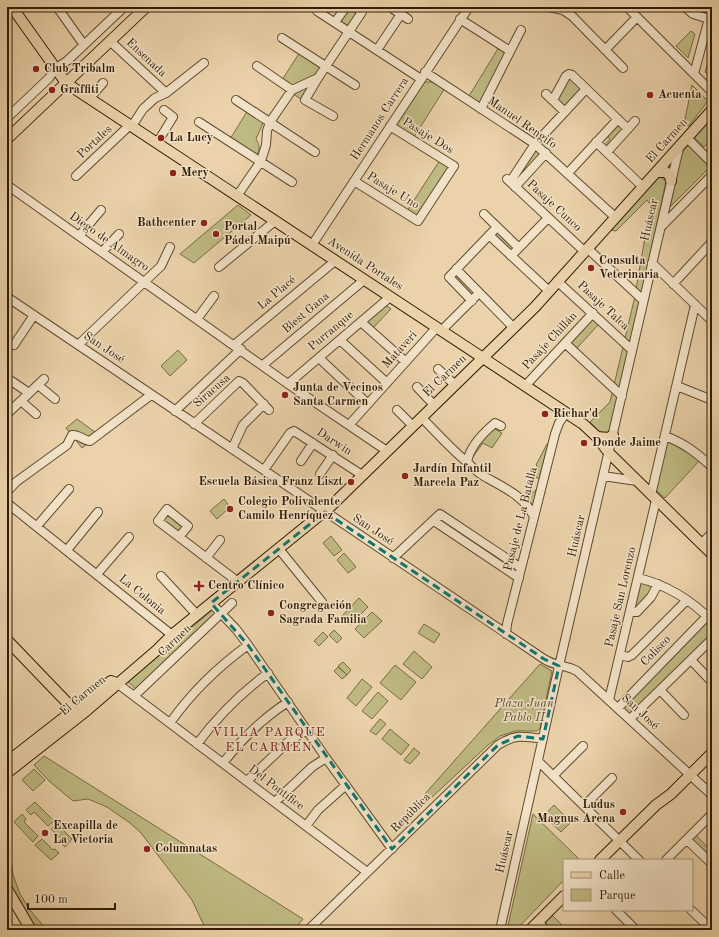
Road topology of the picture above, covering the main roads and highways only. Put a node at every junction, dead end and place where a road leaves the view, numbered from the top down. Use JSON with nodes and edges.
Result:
{"nodes":[{"id":1,"x":12,"y":7,"type":"edge"},
{"id":2,"x":146,"y":7,"type":"edge"},
{"id":3,"x":66,"y":82,"type":"junction"},
{"id":4,"x":712,"y":110,"type":"edge"},
{"id":5,"x":7,"y":139,"type":"edge"},
{"id":6,"x":657,"y":172,"type":"junction"},
{"id":7,"x":671,"y":181,"type":"road end"},
{"id":8,"x":483,"y":358,"type":"junction"},
{"id":9,"x":613,"y":435,"type":"road end"},
{"id":10,"x":598,"y":437,"type":"junction"},
{"id":11,"x":712,"y":554,"type":"edge"},
{"id":12,"x":7,"y":640,"type":"edge"},
{"id":13,"x":78,"y":713,"type":"junction"},
{"id":14,"x":712,"y":747,"type":"edge"},
{"id":15,"x":712,"y":753,"type":"edge"},
{"id":16,"x":7,"y":762,"type":"edge"},
{"id":17,"x":7,"y":773,"type":"edge"},
{"id":18,"x":689,"y":773,"type":"junction"},
{"id":19,"x":601,"y":859,"type":"edge"},
{"id":20,"x":7,"y":890,"type":"edge"},
{"id":21,"x":563,"y":897,"type":"edge"},
{"id":22,"x":7,"y":927,"type":"edge"},
{"id":23,"x":9,"y":930,"type":"edge"},
{"id":24,"x":31,"y":930,"type":"edge"},
{"id":25,"x":530,"y":930,"type":"edge"}],
"edges":[{"from":1,"to":3,"type":"main road"},
{"from":2,"to":3,"type":"main road"},
{"from":3,"to":5,"type":"main road"},
{"from":3,"to":8,"type":"main road","name":"Avenida Portales"},
{"from":4,"to":6,"type":"main road","name":"El Carmen"},
{"from":6,"to":7,"type":"main road"},
{"from":6,"to":8,"type":"main road","name":"El Carmen"},
{"from":8,"to":10,"type":"main road","name":"Avenida Portales"},
{"from":8,"to":13,"type":"main road","name":"El Carmen"},
{"from":9,"to":10,"type":"main road"},
{"from":10,"to":11,"type":"main road","name":"Avenida Portales"},
{"from":12,"to":13,"type":"main road"},
{"from":13,"to":16,"type":"main road","name":"El Carmen"},
{"from":13,"to":17,"type":"main road","name":"El Carmen"},
{"from":14,"to":18,"type":"main road"},
{"from":15,"to":18,"type":"main road"},
{"from":18,"to":19,"type":"main road"},
{"from":20,"to":24,"type":"main road"},
{"from":21,"to":25,"type":"main road"},
{"from":22,"to":23,"type":"main road"}]}
